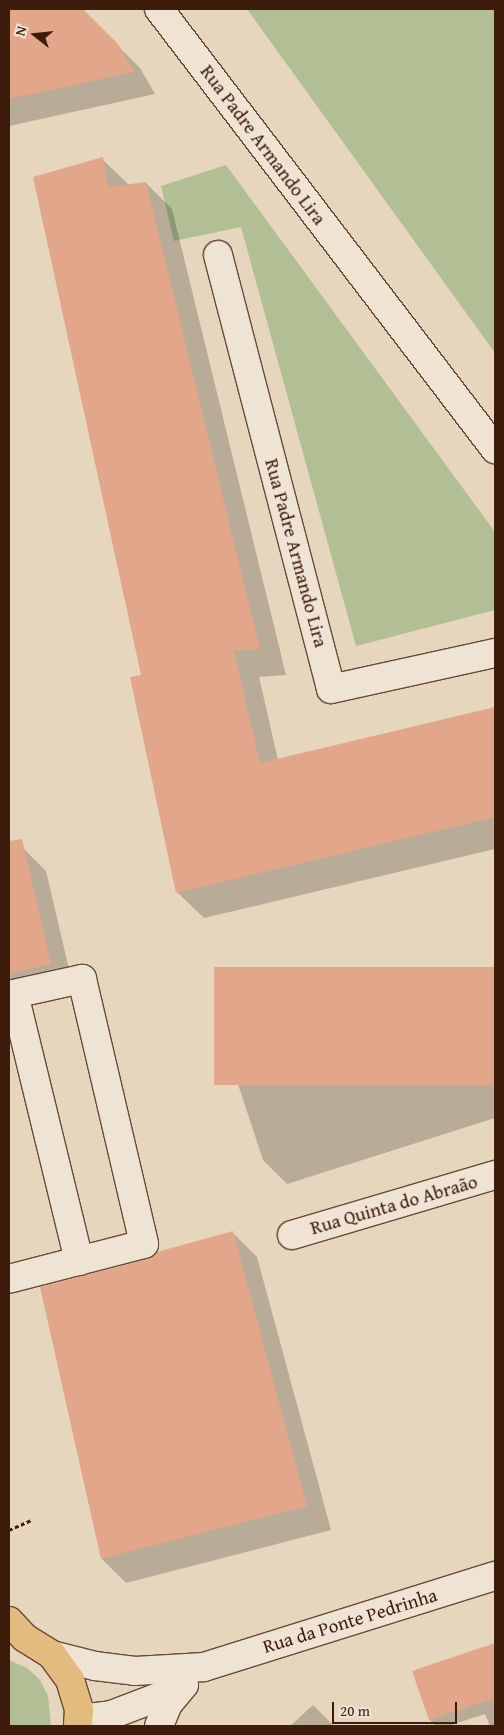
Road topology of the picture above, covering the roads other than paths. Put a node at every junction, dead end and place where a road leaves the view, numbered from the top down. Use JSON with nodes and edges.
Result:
{"nodes":[{"id":1,"x":159,"y":9,"type":"edge"},
{"id":2,"x":218,"y":255,"type":"dead end"},
{"id":3,"x":495,"y":449,"type":"edge"},
{"id":4,"x":495,"y":653,"type":"edge"},
{"id":5,"x":11,"y":994,"type":"edge"},
{"id":6,"x":495,"y":1175,"type":"edge"},
{"id":7,"x":292,"y":1235,"type":"dead end"},
{"id":8,"x":79,"y":1261,"type":"junction"},
{"id":9,"x":9,"y":1278,"type":"edge"},
{"id":10,"x":495,"y":1576,"type":"edge"},
{"id":11,"x":14,"y":1631,"type":"edge"},
{"id":12,"x":52,"y":1655,"type":"junction"},
{"id":13,"x":204,"y":1667,"type":"junction"},
{"id":14,"x":179,"y":1689,"type":"junction"},
{"id":15,"x":79,"y":1723,"type":"edge"},
{"id":16,"x":159,"y":1726,"type":"edge"}],
"edges":[{"from":1,"to":3,"type":"street","name":"Rua Padre Armando Lira"},
{"from":2,"to":4,"type":"street","name":"Rua Padre Armando Lira"},
{"from":5,"to":8,"type":"street"},
{"from":5,"to":8,"type":"street"},
{"from":6,"to":7,"type":"street","name":"Rua Quinta do Abraão"},
{"from":8,"to":9,"type":"street"},
{"from":10,"to":13,"type":"street","name":"Rua da Ponte Pedrinha"},
{"from":11,"to":12,"type":"main road"},
{"from":12,"to":13,"type":"street","name":"Rua da Ponte Pedrinha"},
{"from":12,"to":15,"type":"main road"},
{"from":13,"to":14,"type":"street","name":"Rua da Ponte Pedrinha"},
{"from":14,"to":15,"type":"street","name":"Rua da Ponte Pedrinha"},
{"from":14,"to":16,"type":"street","name":"Rua da Ponte Pedrinha"}]}
